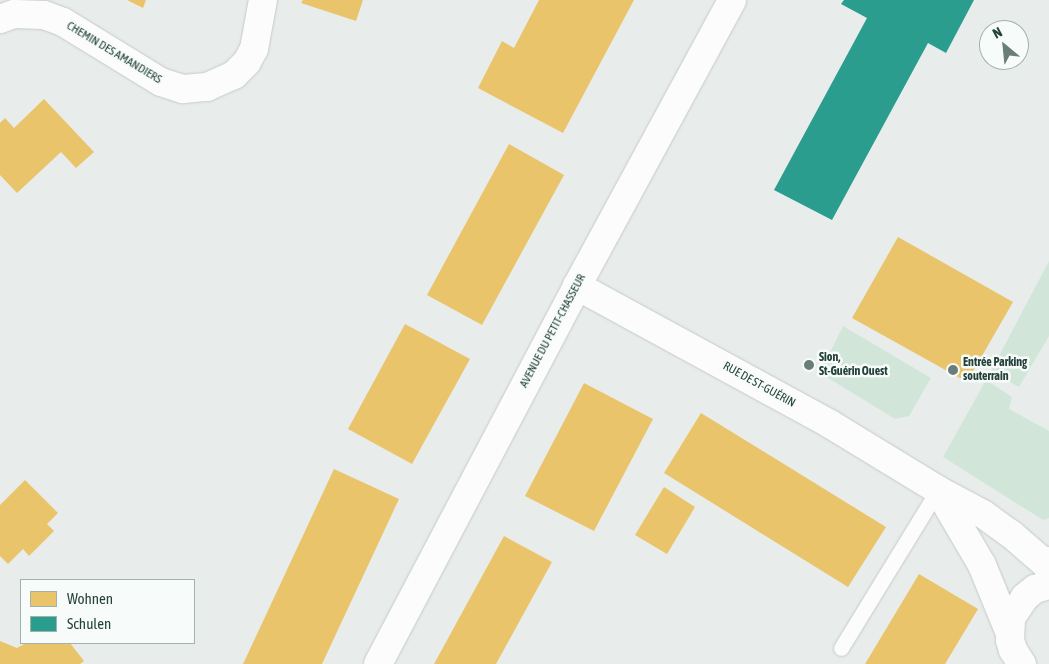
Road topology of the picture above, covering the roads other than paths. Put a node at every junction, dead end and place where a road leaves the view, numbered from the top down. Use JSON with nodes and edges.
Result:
{"nodes":[{"id":1,"x":263,"y":0,"type":"edge"},
{"id":2,"x":732,"y":0,"type":"edge"},
{"id":3,"x":45,"y":7,"type":"edge"},
{"id":4,"x":0,"y":19,"type":"edge"},
{"id":5,"x":576,"y":286,"type":"junction"},
{"id":6,"x":938,"y":490,"type":"junction"},
{"id":7,"x":1048,"y":568,"type":"edge"},
{"id":8,"x":841,"y":648,"type":"dead end"},
{"id":9,"x":1013,"y":652,"type":"edge"},
{"id":10,"x":378,"y":664,"type":"edge"}],
"edges":[{"from":1,"to":3,"type":"street","name":"CHEMIN DES AMANDIERS"},
{"from":2,"to":5,"type":"street","name":"AVENUE DU PETIT-CHASSEUR"},
{"from":3,"to":4,"type":"street","name":"CHEMIN DES AMANDIERS"},
{"from":5,"to":6,"type":"street","name":"RUE DE ST-GUÉRIN"},
{"from":5,"to":10,"type":"street","name":"AVENUE DU PETIT-CHASSEUR"},
{"from":6,"to":7,"type":"street","name":"RUE DE ST-GUÉRIN"},
{"from":6,"to":8,"type":"lane"},
{"from":6,"to":9,"type":"street","name":"RUE DE ST-GUÉRIN"},
{"from":7,"to":9,"type":"street"}]}
